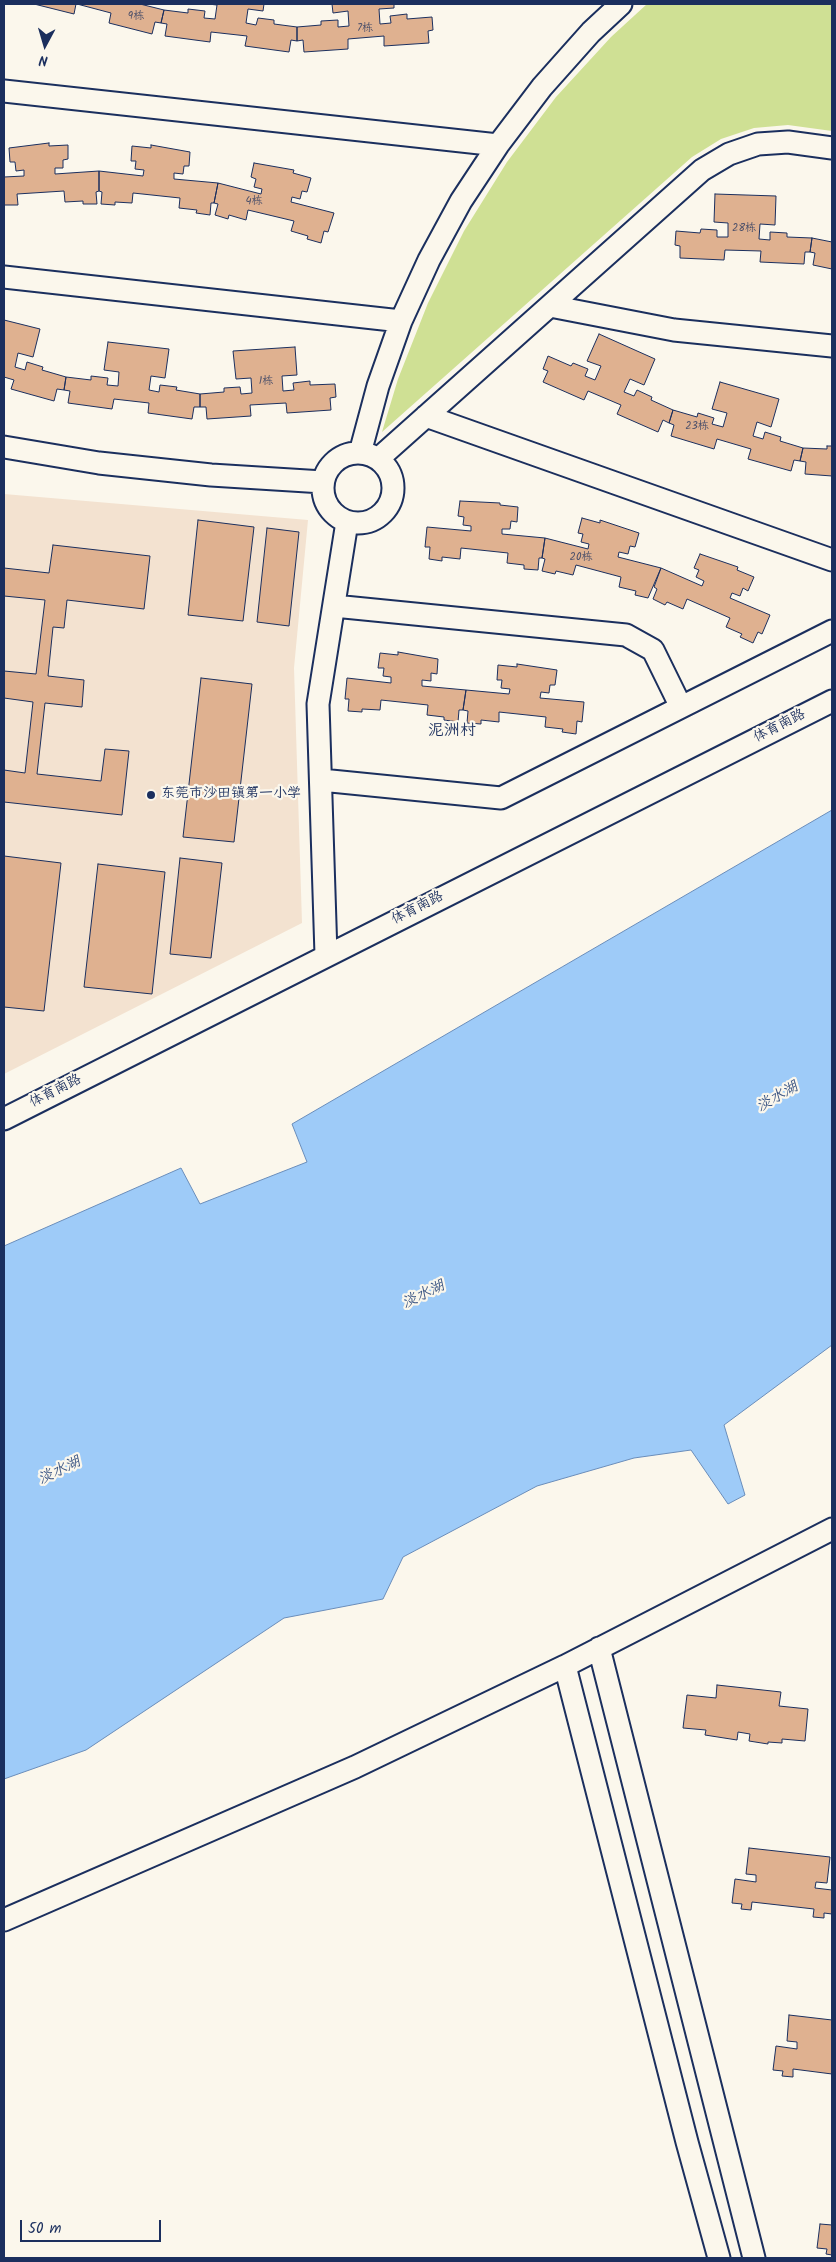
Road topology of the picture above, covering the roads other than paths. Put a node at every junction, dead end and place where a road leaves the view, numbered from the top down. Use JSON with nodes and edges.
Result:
{"nodes":[{"id":1,"x":621,"y":4,"type":"edge"},
{"id":2,"x":4,"y":91,"type":"edge"},
{"id":3,"x":498,"y":144,"type":"junction"},
{"id":4,"x":832,"y":148,"type":"edge"},
{"id":5,"x":4,"y":277,"type":"edge"},
{"id":6,"x":550,"y":306,"type":"junction"},
{"id":7,"x":401,"y":321,"type":"junction"},
{"id":8,"x":832,"y":346,"type":"edge"},
{"id":9,"x":426,"y":416,"type":"junction"},
{"id":10,"x":4,"y":447,"type":"edge"},
{"id":11,"x":369,"y":456,"type":"junction"},
{"id":12,"x":323,"y":482,"type":"junction"},
{"id":13,"x":347,"y":522,"type":"junction"},
{"id":14,"x":832,"y":560,"type":"edge"},
{"id":15,"x":334,"y":606,"type":"junction"},
{"id":16,"x":832,"y":631,"type":"edge"},
{"id":17,"x":832,"y":700,"type":"edge"},
{"id":18,"x":681,"y":707,"type":"junction"},
{"id":19,"x":321,"y":780,"type":"junction"},
{"id":20,"x":326,"y":955,"type":"junction"},
{"id":21,"x":4,"y":1118,"type":"edge"},
{"id":22,"x":832,"y":1529,"type":"edge"},
{"id":23,"x":600,"y":1648,"type":"junction"},
{"id":24,"x":565,"y":1666,"type":"junction"},
{"id":25,"x":4,"y":1920,"type":"edge"},
{"id":26,"x":721,"y":2134,"type":"junction"},
{"id":27,"x":687,"y":2142,"type":"junction"},
{"id":28,"x":719,"y":2258,"type":"edge"},
{"id":29,"x":754,"y":2258,"type":"edge"}],
"edges":[{"from":1,"to":3,"type":"street"},
{"from":2,"to":3,"type":"street"},
{"from":3,"to":7,"type":"street"},
{"from":4,"to":6,"type":"street"},
{"from":5,"to":7,"type":"street"},
{"from":6,"to":8,"type":"street"},
{"from":6,"to":9,"type":"street"},
{"from":7,"to":11,"type":"street"},
{"from":9,"to":11,"type":"street"},
{"from":9,"to":14,"type":"street"},
{"from":10,"to":12,"type":"street"},
{"from":11,"to":12,"type":"street"},
{"from":11,"to":13,"type":"street"},
{"from":12,"to":13,"type":"street"},
{"from":13,"to":15,"type":"street"},
{"from":15,"to":18,"type":"street"},
{"from":15,"to":19,"type":"street"},
{"from":16,"to":18,"type":"street"},
{"from":17,"to":20,"type":"street","name":"体育南路"},
{"from":18,"to":19,"type":"street"},
{"from":19,"to":20,"type":"street"},
{"from":20,"to":21,"type":"street","name":"体育南路"},
{"from":22,"to":23,"type":"street"},
{"from":23,"to":24,"type":"street"},
{"from":23,"to":26,"type":"street"},
{"from":24,"to":25,"type":"street"},
{"from":24,"to":27,"type":"street"},
{"from":26,"to":27,"type":"street"},
{"from":26,"to":29,"type":"street"},
{"from":27,"to":28,"type":"street"}]}
